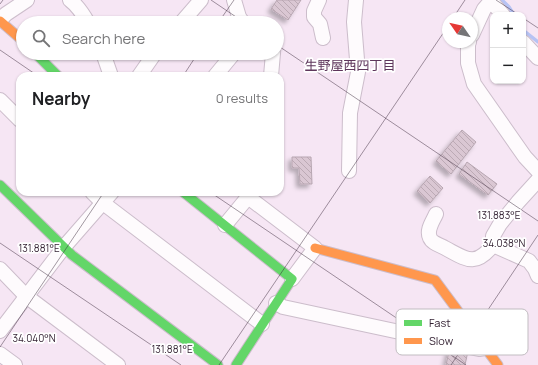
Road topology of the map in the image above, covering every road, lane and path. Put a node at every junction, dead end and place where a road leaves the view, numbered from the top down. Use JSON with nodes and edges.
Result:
{"nodes":[{"id":1,"x":27,"y":0,"type":"edge"},
{"id":2,"x":70,"y":0,"type":"edge"},
{"id":3,"x":201,"y":0,"type":"edge"},
{"id":4,"x":234,"y":0,"type":"edge"},
{"id":5,"x":319,"y":0,"type":"edge"},
{"id":6,"x":356,"y":0,"type":"edge"},
{"id":7,"x":491,"y":1,"type":"edge"},
{"id":8,"x":500,"y":12,"type":"edge"},
{"id":9,"x":84,"y":16,"type":"edge"},
{"id":10,"x":187,"y":16,"type":"edge"},
{"id":11,"x":239,"y":16,"type":"edge"},
{"id":12,"x":0,"y":20,"type":"edge"},
{"id":13,"x":478,"y":22,"type":"edge"},
{"id":14,"x":16,"y":35,"type":"edge"},
{"id":15,"x":323,"y":38,"type":"dead end"},
{"id":16,"x":526,"y":45,"type":"edge"},
{"id":17,"x":468,"y":48,"type":"edge"},
{"id":18,"x":538,"y":58,"type":"edge"},
{"id":19,"x":42,"y":60,"type":"edge"},
{"id":20,"x":105,"y":60,"type":"edge"},
{"id":21,"x":150,"y":60,"type":"edge"},
{"id":22,"x":228,"y":60,"type":"edge"},
{"id":23,"x":272,"y":60,"type":"edge"},
{"id":24,"x":54,"y":72,"type":"edge"},
{"id":25,"x":110,"y":72,"type":"edge"},
{"id":26,"x":142,"y":72,"type":"edge"},
{"id":27,"x":218,"y":72,"type":"edge"},
{"id":28,"x":271,"y":72,"type":"edge"},
{"id":29,"x":0,"y":100,"type":"edge"},
{"id":30,"x":16,"y":116,"type":"edge"},
{"id":31,"x":349,"y":171,"type":"dead end"},
{"id":32,"x":538,"y":171,"type":"edge"},
{"id":33,"x":538,"y":180,"type":"edge"},
{"id":34,"x":0,"y":185,"type":"edge"},
{"id":35,"x":188,"y":196,"type":"edge"},
{"id":36,"x":246,"y":196,"type":"edge"},
{"id":37,"x":250,"y":196,"type":"edge"},
{"id":38,"x":108,"y":197,"type":"edge"},
{"id":39,"x":436,"y":214,"type":"dead end"},
{"id":40,"x":226,"y":225,"type":"junction"},
{"id":41,"x":493,"y":245,"type":"junction"},
{"id":42,"x":64,"y":247,"type":"junction"},
{"id":43,"x":315,"y":248,"type":"junction"},
{"id":44,"x":0,"y":269,"type":"edge"},
{"id":45,"x":538,"y":276,"type":"edge"},
{"id":46,"x":292,"y":279,"type":"junction"},
{"id":47,"x":26,"y":296,"type":"junction"},
{"id":48,"x":276,"y":303,"type":"junction"},
{"id":49,"x":456,"y":309,"type":"edge"},
{"id":50,"x":262,"y":324,"type":"junction"},
{"id":51,"x":0,"y":331,"type":"edge"},
{"id":52,"x":396,"y":331,"type":"edge"},
{"id":53,"x":0,"y":354,"type":"edge"},
{"id":54,"x":490,"y":355,"type":"edge"},
{"id":55,"x":15,"y":365,"type":"edge"},
{"id":56,"x":118,"y":365,"type":"edge"},
{"id":57,"x":218,"y":365,"type":"edge"},
{"id":58,"x":236,"y":365,"type":"edge"},
{"id":59,"x":498,"y":365,"type":"edge"}],
"edges":[{"from":1,"to":12,"type":"street"},
{"from":2,"to":9,"type":"street"},
{"from":3,"to":10,"type":"street"},
{"from":4,"to":11,"type":"street"},
{"from":5,"to":15,"type":"street"},
{"from":6,"to":31,"type":"street"},
{"from":7,"to":8,"type":"street"},
{"from":7,"to":13,"type":"street"},
{"from":12,"to":14,"type":"street"},
{"from":16,"to":18,"type":"street"},
{"from":17,"to":32,"type":"street"},
{"from":19,"to":24,"type":"street"},
{"from":20,"to":25,"type":"street"},
{"from":21,"to":26,"type":"street"},
{"from":22,"to":27,"type":"street"},
{"from":23,"to":28,"type":"street"},
{"from":29,"to":30,"type":"street"},
{"from":33,"to":41,"type":"street"},
{"from":34,"to":42,"type":"street"},
{"from":35,"to":40,"type":"street"},
{"from":36,"to":40,"type":"street"},
{"from":37,"to":43,"type":"street"},
{"from":38,"to":42,"type":"street"},
{"from":38,"to":50,"type":"street"},
{"from":39,"to":41,"type":"street"},
{"from":40,"to":46,"type":"street"},
{"from":41,"to":45,"type":"street"},
{"from":42,"to":47,"type":"street"},
{"from":42,"to":57,"type":"street"},
{"from":43,"to":46,"type":"street"},
{"from":43,"to":49,"type":"street"},
{"from":44,"to":47,"type":"street"},
{"from":46,"to":48,"type":"street"},
{"from":47,"to":51,"type":"street"},
{"from":47,"to":56,"type":"street"},
{"from":48,"to":50,"type":"street"},
{"from":48,"to":52,"type":"street"},
{"from":50,"to":58,"type":"street"},
{"from":53,"to":55,"type":"street"},
{"from":54,"to":59,"type":"street"}]}
